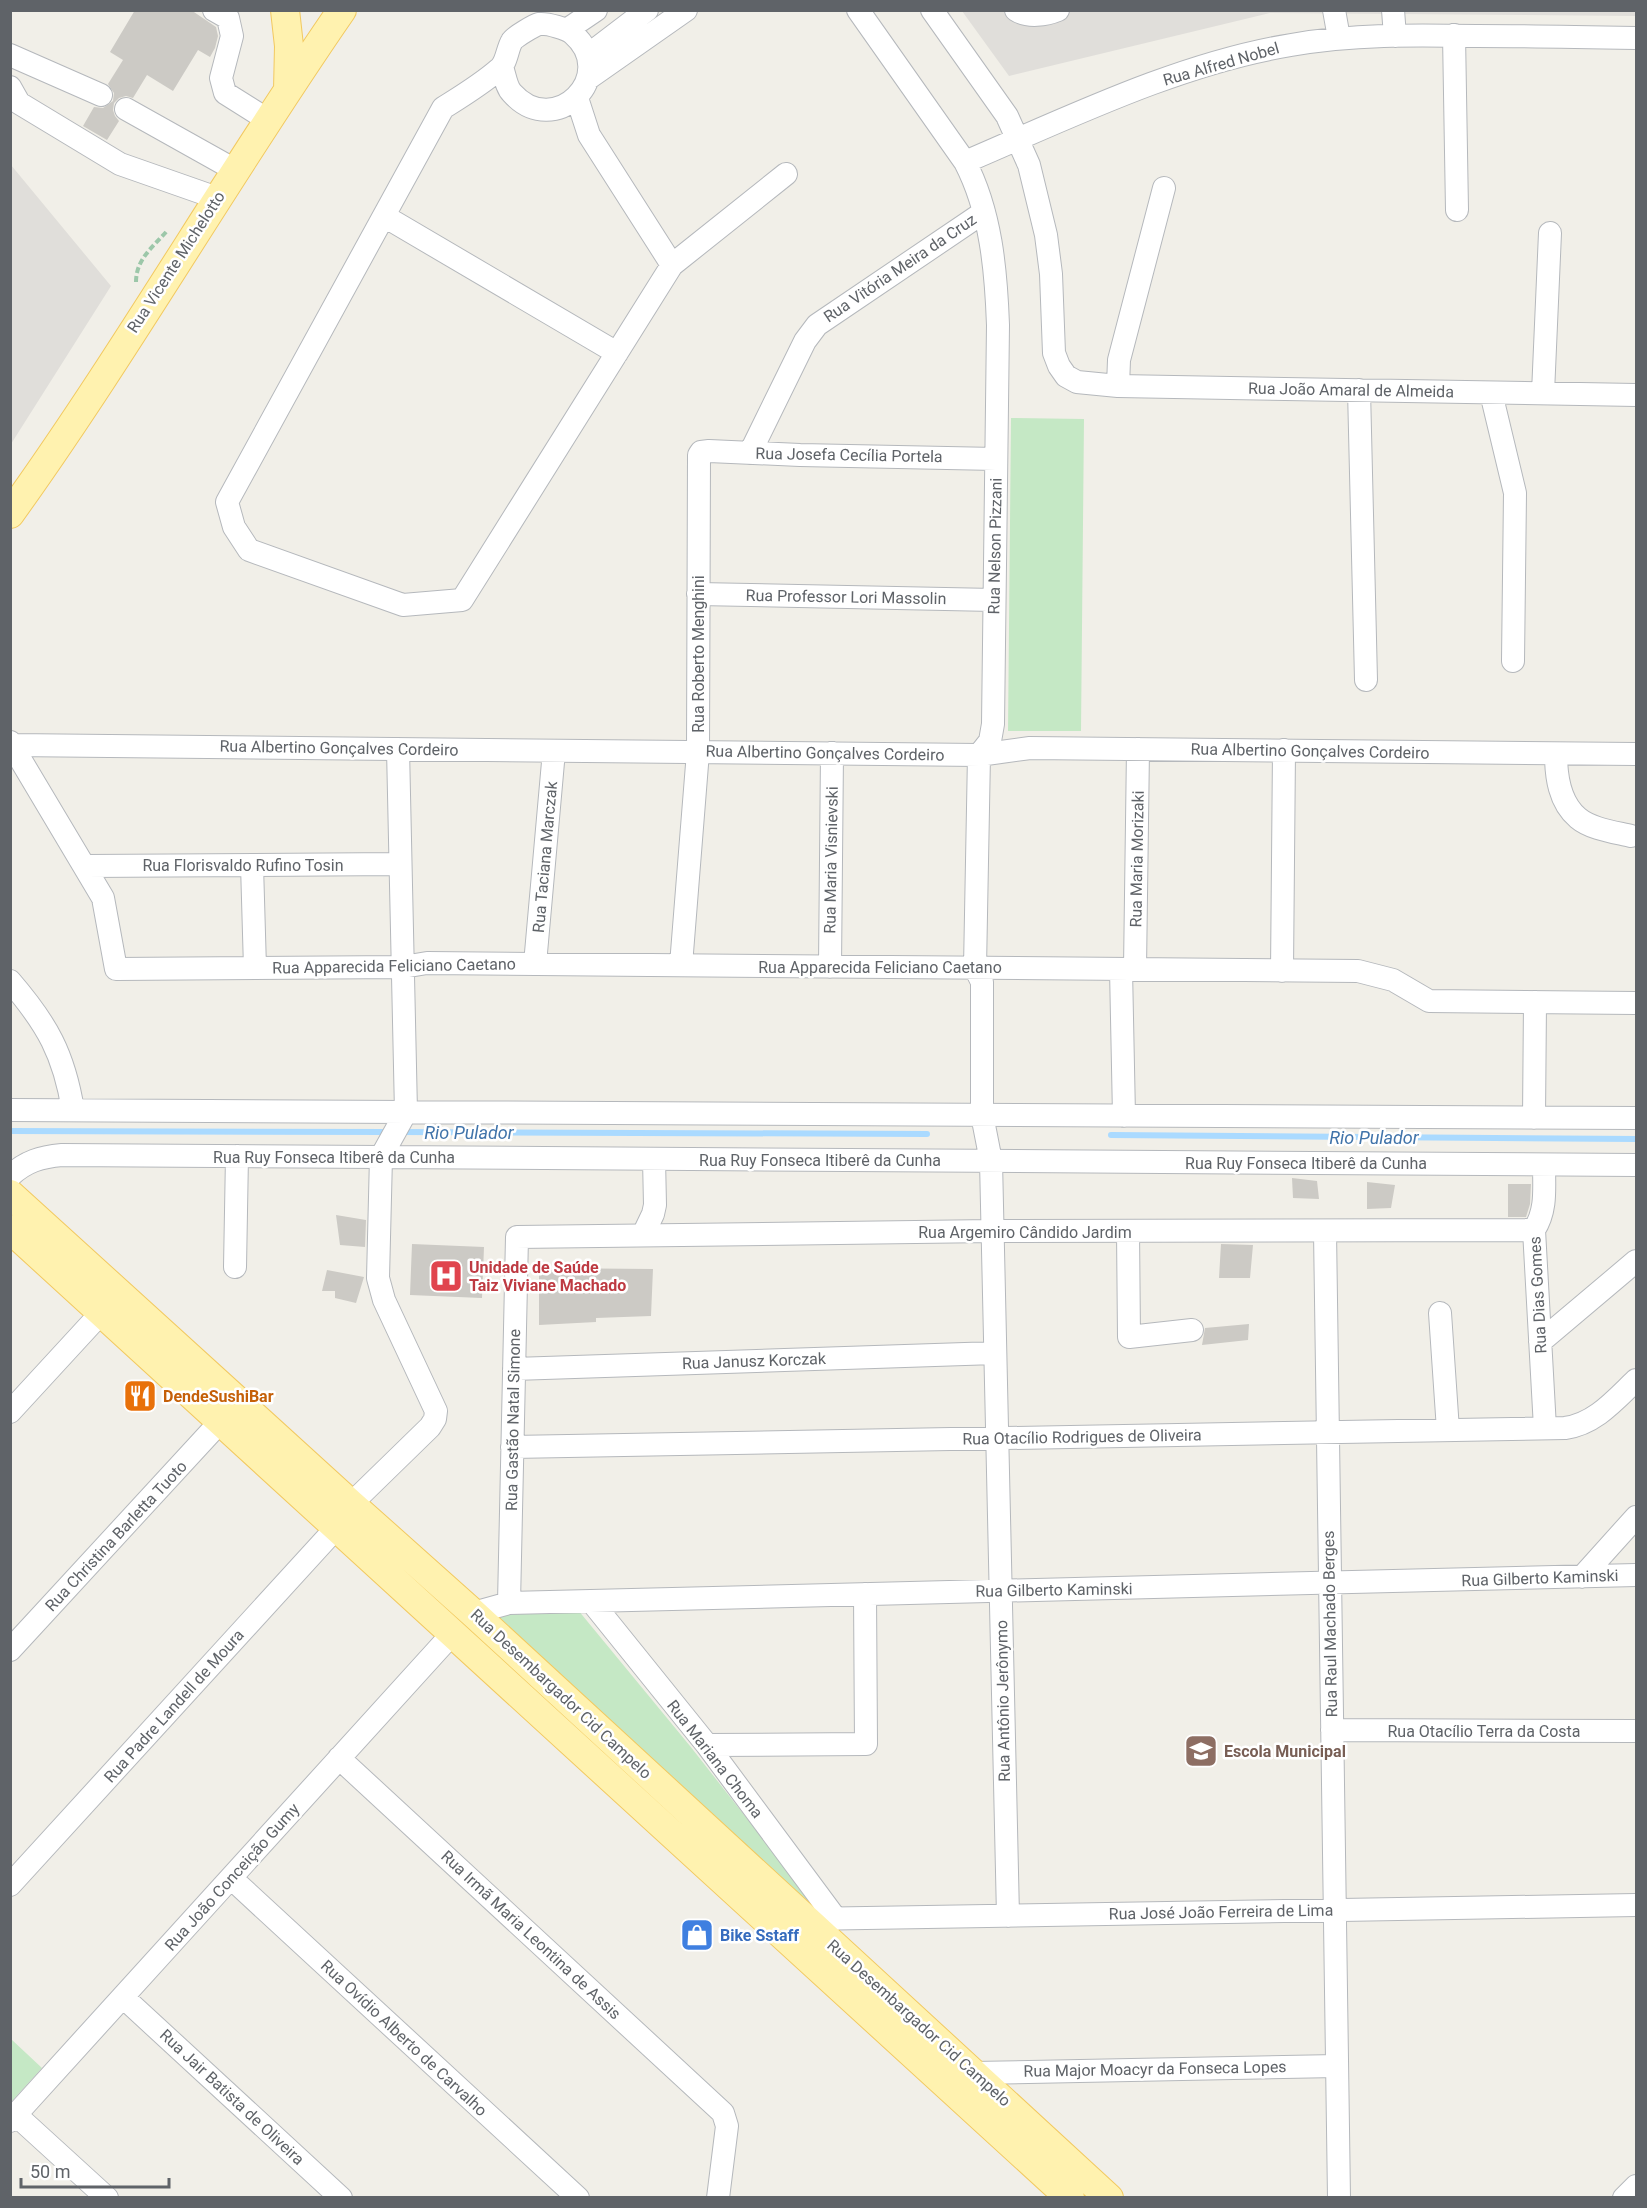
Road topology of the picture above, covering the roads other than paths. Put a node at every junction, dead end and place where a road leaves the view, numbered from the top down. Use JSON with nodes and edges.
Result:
{"nodes":[{"id":1,"x":214,"y":10,"type":"edge"},
{"id":2,"x":285,"y":10,"type":"edge"},
{"id":3,"x":342,"y":10,"type":"edge"},
{"id":4,"x":596,"y":10,"type":"edge"},
{"id":5,"x":686,"y":10,"type":"edge"},
{"id":6,"x":858,"y":10,"type":"edge"},
{"id":7,"x":932,"y":10,"type":"edge"},
{"id":8,"x":1016,"y":10,"type":"edge"},
{"id":9,"x":1058,"y":10,"type":"edge"},
{"id":10,"x":1334,"y":10,"type":"edge"},
{"id":11,"x":1393,"y":10,"type":"edge"},
{"id":12,"x":644,"y":11,"type":"edge"},
{"id":13,"x":568,"y":29,"type":"junction"},
{"id":14,"x":1454,"y":35,"type":"junction"},
{"id":15,"x":1395,"y":36,"type":"junction"},
{"id":16,"x":1339,"y":38,"type":"junction"},
{"id":17,"x":1636,"y":38,"type":"edge"},
{"id":18,"x":10,"y":55,"type":"edge"},
{"id":19,"x":588,"y":55,"type":"junction"},
{"id":20,"x":502,"y":67,"type":"junction"},
{"id":21,"x":588,"y":78,"type":"junction"},
{"id":22,"x":288,"y":90,"type":"junction"},
{"id":23,"x":101,"y":95,"type":"dead end"},
{"id":24,"x":577,"y":98,"type":"junction"},
{"id":25,"x":13,"y":99,"type":"edge"},
{"id":26,"x":126,"y":109,"type":"dead end"},
{"id":27,"x":268,"y":120,"type":"junction"},
{"id":28,"x":1018,"y":139,"type":"junction"},
{"id":29,"x":965,"y":162,"type":"junction"},
{"id":30,"x":235,"y":170,"type":"junction"},
{"id":31,"x":786,"y":174,"type":"dead end"},
{"id":32,"x":1164,"y":188,"type":"dead end"},
{"id":33,"x":217,"y":198,"type":"junction"},
{"id":34,"x":1457,"y":210,"type":"dead end"},
{"id":35,"x":984,"y":212,"type":"junction"},
{"id":36,"x":384,"y":216,"type":"junction"},
{"id":37,"x":1550,"y":233,"type":"dead end"},
{"id":38,"x":672,"y":265,"type":"junction"},
{"id":39,"x":617,"y":353,"type":"junction"},
{"id":40,"x":1118,"y":386,"type":"junction"},
{"id":41,"x":1359,"y":390,"type":"junction"},
{"id":42,"x":1491,"y":393,"type":"junction"},
{"id":43,"x":1543,"y":393,"type":"junction"},
{"id":44,"x":1636,"y":395,"type":"edge"},
{"id":45,"x":701,"y":452,"type":"joint"},
{"id":46,"x":750,"y":453,"type":"junction"},
{"id":47,"x":996,"y":459,"type":"junction"},
{"id":48,"x":10,"y":514,"type":"edge"},
{"id":49,"x":698,"y":594,"type":"junction"},
{"id":50,"x":994,"y":600,"type":"junction"},
{"id":51,"x":1514,"y":662,"type":"dead end"},
{"id":52,"x":1366,"y":680,"type":"dead end"},
{"id":53,"x":11,"y":744,"type":"edge"},
{"id":54,"x":398,"y":749,"type":"junction"},
{"id":55,"x":1138,"y":749,"type":"junction"},
{"id":56,"x":554,"y":750,"type":"junction"},
{"id":57,"x":1284,"y":750,"type":"junction"},
{"id":58,"x":698,"y":752,"type":"junction"},
{"id":59,"x":832,"y":753,"type":"junction"},
{"id":60,"x":1556,"y":753,"type":"junction"},
{"id":61,"x":1636,"y":754,"type":"edge"},
{"id":62,"x":979,"y":755,"type":"junction"},
{"id":63,"x":1630,"y":836,"type":"dead end"},
{"id":64,"x":400,"y":864,"type":"junction"},
{"id":65,"x":252,"y":865,"type":"junction"},
{"id":66,"x":86,"y":866,"type":"junction"},
{"id":67,"x":535,"y":964,"type":"junction"},
{"id":68,"x":681,"y":965,"type":"junction"},
{"id":69,"x":403,"y":967,"type":"junction"},
{"id":70,"x":830,"y":967,"type":"junction"},
{"id":71,"x":255,"y":968,"type":"junction"},
{"id":72,"x":975,"y":968,"type":"junction"},
{"id":73,"x":1128,"y":969,"type":"junction"},
{"id":74,"x":1282,"y":970,"type":"junction"},
{"id":75,"x":10,"y":981,"type":"edge"},
{"id":76,"x":1535,"y":1002,"type":"junction"},
{"id":77,"x":1636,"y":1003,"type":"edge"},
{"id":78,"x":10,"y":1110,"type":"edge"},
{"id":79,"x":74,"y":1110,"type":"junction"},
{"id":80,"x":406,"y":1112,"type":"junction"},
{"id":81,"x":982,"y":1115,"type":"junction"},
{"id":82,"x":1124,"y":1116,"type":"junction"},
{"id":83,"x":1534,"y":1118,"type":"junction"},
{"id":84,"x":1636,"y":1118,"type":"edge"},
{"id":85,"x":237,"y":1156,"type":"junction"},
{"id":86,"x":381,"y":1157,"type":"junction"},
{"id":87,"x":654,"y":1159,"type":"junction"},
{"id":88,"x":991,"y":1161,"type":"junction"},
{"id":89,"x":1544,"y":1165,"type":"junction"},
{"id":90,"x":1636,"y":1165,"type":"edge"},
{"id":91,"x":10,"y":1176,"type":"edge"},
{"id":92,"x":10,"y":1194,"type":"edge"},
{"id":93,"x":10,"y":1229,"type":"edge"},
{"id":94,"x":1534,"y":1230,"type":"junction"},
{"id":95,"x":992,"y":1231,"type":"junction"},
{"id":96,"x":1128,"y":1231,"type":"junction"},
{"id":97,"x":1325,"y":1231,"type":"junction"},
{"id":98,"x":643,"y":1235,"type":"junction"},
{"id":99,"x":517,"y":1236,"type":"joint"},
{"id":100,"x":1636,"y":1262,"type":"edge"},
{"id":101,"x":235,"y":1267,"type":"dead end"},
{"id":102,"x":102,"y":1312,"type":"junction"},
{"id":103,"x":1440,"y":1313,"type":"dead end"},
{"id":104,"x":1192,"y":1330,"type":"dead end"},
{"id":105,"x":1540,"y":1342,"type":"junction"},
{"id":106,"x":995,"y":1353,"type":"junction"},
{"id":107,"x":514,"y":1369,"type":"junction"},
{"id":108,"x":1636,"y":1380,"type":"edge"},
{"id":109,"x":10,"y":1412,"type":"edge"},
{"id":110,"x":221,"y":1421,"type":"junction"},
{"id":111,"x":1545,"y":1428,"type":"junction"},
{"id":112,"x":1448,"y":1430,"type":"junction"},
{"id":113,"x":1328,"y":1432,"type":"junction"},
{"id":114,"x":997,"y":1438,"type":"junction"},
{"id":115,"x":512,"y":1447,"type":"junction"},
{"id":116,"x":344,"y":1516,"type":"junction"},
{"id":117,"x":1636,"y":1517,"type":"edge"},
{"id":118,"x":1636,"y":1575,"type":"edge"},
{"id":119,"x":1582,"y":1577,"type":"junction"},
{"id":120,"x":1330,"y":1583,"type":"junction"},
{"id":121,"x":1001,"y":1591,"type":"junction"},
{"id":122,"x":865,"y":1594,"type":"junction"},
{"id":123,"x":591,"y":1601,"type":"junction"},
{"id":124,"x":508,"y":1603,"type":"junction"},
{"id":125,"x":473,"y":1613,"type":"junction"},
{"id":126,"x":453,"y":1633,"type":"junction"},
{"id":127,"x":10,"y":1650,"type":"edge"},
{"id":128,"x":1332,"y":1730,"type":"junction"},
{"id":129,"x":1636,"y":1731,"type":"edge"},
{"id":130,"x":707,"y":1745,"type":"junction"},
{"id":131,"x":339,"y":1758,"type":"junction"},
{"id":132,"x":231,"y":1878,"type":"junction"},
{"id":133,"x":10,"y":1885,"type":"edge"},
{"id":134,"x":1636,"y":1905,"type":"edge"},
{"id":135,"x":1335,"y":1910,"type":"junction"},
{"id":136,"x":1008,"y":1916,"type":"junction"},
{"id":137,"x":805,"y":1919,"type":"junction"},
{"id":138,"x":836,"y":1919,"type":"junction"},
{"id":139,"x":123,"y":1997,"type":"junction"},
{"id":140,"x":1337,"y":2066,"type":"junction"},
{"id":141,"x":973,"y":2073,"type":"junction"},
{"id":142,"x":13,"y":2118,"type":"edge"},
{"id":143,"x":1636,"y":2186,"type":"edge"},
{"id":144,"x":1101,"y":2196,"type":"edge"},
{"id":145,"x":107,"y":2198,"type":"edge"},
{"id":146,"x":341,"y":2198,"type":"edge"},
{"id":147,"x":578,"y":2198,"type":"edge"},
{"id":148,"x":718,"y":2198,"type":"edge"},
{"id":149,"x":1070,"y":2198,"type":"edge"},
{"id":150,"x":1339,"y":2198,"type":"edge"},
{"id":151,"x":1624,"y":2198,"type":"edge"}],
"edges":[{"from":1,"to":27,"type":"street"},
{"from":2,"to":22,"type":"main road"},
{"from":3,"to":22,"type":"main road","name":"Rua Vicente Michelotto"},
{"from":4,"to":13,"type":"street"},
{"from":5,"to":21,"type":"street"},
{"from":6,"to":29,"type":"street","name":"Rua Nelson Pizzani"},
{"from":7,"to":28,"type":"street"},
{"from":8,"to":9,"type":"street"},
{"from":10,"to":16,"type":"street"},
{"from":11,"to":15,"type":"street"},
{"from":12,"to":19,"type":"street"},
{"from":13,"to":19,"type":"street"},
{"from":13,"to":20,"type":"street"},
{"from":14,"to":15,"type":"street","name":"Rua Alfred Nobel"},
{"from":14,"to":17,"type":"street","name":"Rua Alfred Nobel"},
{"from":14,"to":34,"type":"street"},
{"from":15,"to":16,"type":"street","name":"Rua Alfred Nobel"},
{"from":16,"to":28,"type":"street","name":"Rua Alfred Nobel"},
{"from":18,"to":23,"type":"street"},
{"from":19,"to":21,"type":"street"},
{"from":20,"to":24,"type":"street"},
{"from":20,"to":36,"type":"street"},
{"from":21,"to":24,"type":"street"},
{"from":22,"to":27,"type":"main road","name":"Rua Vicente Michelotto"},
{"from":24,"to":38,"type":"street"},
{"from":25,"to":33,"type":"street"},
{"from":26,"to":30,"type":"street"},
{"from":27,"to":30,"type":"main road","name":"Rua Vicente Michelotto"},
{"from":28,"to":29,"type":"street","name":"Rua Alfred Nobel"},
{"from":28,"to":40,"type":"street","name":"Rua João Amaral de Almeida"},
{"from":29,"to":35,"type":"street","name":"Rua Nelson Pizzani"},
{"from":30,"to":33,"type":"main road","name":"Rua Vicente Michelotto"},
{"from":31,"to":38,"type":"street"},
{"from":32,"to":40,"type":"street"},
{"from":33,"to":48,"type":"main road","name":"Rua Vicente Michelotto"},
{"from":35,"to":46,"type":"street","name":"Rua Vitória Meira da Cruz"},
{"from":35,"to":47,"type":"street","name":"Rua Nelson Pizzani"},
{"from":36,"to":39,"type":"street"},
{"from":36,"to":39,"type":"street"},
{"from":37,"to":43,"type":"street"},
{"from":38,"to":39,"type":"street"},
{"from":40,"to":41,"type":"street","name":"Rua João Amaral de Almeida"},
{"from":41,"to":42,"type":"street","name":"Rua João Amaral de Almeida"},
{"from":41,"to":52,"type":"street"},
{"from":42,"to":43,"type":"street","name":"Rua João Amaral de Almeida"},
{"from":42,"to":51,"type":"street"},
{"from":43,"to":44,"type":"street","name":"Rua João Amaral de Almeida"},
{"from":45,"to":46,"type":"street","name":"Rua Josefa Cecília Portela"},
{"from":45,"to":49,"type":"street","name":"Rua Roberto Menghini"},
{"from":46,"to":47,"type":"street","name":"Rua Josefa Cecília Portela"},
{"from":47,"to":50,"type":"street","name":"Rua Nelson Pizzani"},
{"from":49,"to":50,"type":"street","name":"Rua Professor Lori Massolin"},
{"from":49,"to":58,"type":"street","name":"Rua Roberto Menghini"},
{"from":50,"to":62,"type":"street","name":"Rua Nelson Pizzani"},
{"from":53,"to":54,"type":"street","name":"Rua Albertino Gonçalves Cordeiro"},
{"from":53,"to":66,"type":"street"},
{"from":54,"to":56,"type":"street","name":"Rua Albertino Gonçalves Cordeiro"},
{"from":54,"to":64,"type":"street"},
{"from":55,"to":57,"type":"street","name":"Rua Albertino Gonçalves Cordeiro"},
{"from":55,"to":62,"type":"street","name":"Rua Albertino Gonçalves Cordeiro"},
{"from":55,"to":73,"type":"street","name":"Rua Maria Morizaki"},
{"from":56,"to":58,"type":"street","name":"Rua Albertino Gonçalves Cordeiro"},
{"from":56,"to":67,"type":"street","name":"Rua Taciana Marczak"},
{"from":57,"to":60,"type":"street","name":"Rua Albertino Gonçalves Cordeiro"},
{"from":57,"to":74,"type":"street"},
{"from":58,"to":59,"type":"street","name":"Rua Albertino Gonçalves Cordeiro"},
{"from":58,"to":68,"type":"street","name":"Rua Roberto Menghini"},
{"from":59,"to":62,"type":"street","name":"Rua Albertino Gonçalves Cordeiro"},
{"from":59,"to":70,"type":"street","name":"Rua Maria Visnievski"},
{"from":60,"to":61,"type":"street","name":"Rua Albertino Gonçalves Cordeiro"},
{"from":60,"to":63,"type":"street"},
{"from":62,"to":72,"type":"street","name":"Rua Nelson Pizzani"},
{"from":64,"to":65,"type":"street","name":"Rua Florisvaldo Rufino Tosin"},
{"from":64,"to":69,"type":"street"},
{"from":65,"to":66,"type":"street","name":"Rua Florisvaldo Rufino Tosin"},
{"from":65,"to":71,"type":"street"},
{"from":66,"to":71,"type":"street","name":"Rua Apparecida Feliciano Caetano"},
{"from":67,"to":68,"type":"street","name":"Rua Apparecida Feliciano Caetano"},
{"from":67,"to":69,"type":"street","name":"Rua Apparecida Feliciano Caetano"},
{"from":68,"to":70,"type":"street","name":"Rua Apparecida Feliciano Caetano"},
{"from":69,"to":71,"type":"street","name":"Rua Apparecida Feliciano Caetano"},
{"from":69,"to":80,"type":"street"},
{"from":70,"to":72,"type":"street","name":"Rua Apparecida Feliciano Caetano"},
{"from":72,"to":73,"type":"street","name":"Rua Apparecida Feliciano Caetano"},
{"from":72,"to":81,"type":"street","name":"Rua Nelson Pizzani"},
{"from":73,"to":74,"type":"street","name":"Rua Apparecida Feliciano Caetano"},
{"from":73,"to":82,"type":"street","name":"Rua Maria Morizaki"},
{"from":74,"to":76,"type":"street","name":"Rua Apparecida Feliciano Caetano"},
{"from":75,"to":79,"type":"street"},
{"from":76,"to":77,"type":"street","name":"Rua Apparecida Feliciano Caetano"},
{"from":76,"to":83,"type":"street"},
{"from":78,"to":79,"type":"street"},
{"from":79,"to":80,"type":"street"},
{"from":80,"to":81,"type":"street"},
{"from":80,"to":86,"type":"street"},
{"from":81,"to":82,"type":"street"},
{"from":81,"to":88,"type":"street","name":"Rua Nelson Pizzani"},
{"from":82,"to":83,"type":"street"},
{"from":83,"to":84,"type":"street"},
{"from":85,"to":86,"type":"street","name":"Rua Ruy Fonseca Itiberê da Cunha"},
{"from":85,"to":91,"type":"street","name":"Rua Ruy Fonseca Itiberê da Cunha"},
{"from":85,"to":101,"type":"street"},
{"from":86,"to":87,"type":"street","name":"Rua Ruy Fonseca Itiberê da Cunha"},
{"from":86,"to":116,"type":"street","name":"Rua Padre Landell de Moura"},
{"from":87,"to":88,"type":"street","name":"Rua Ruy Fonseca Itiberê da Cunha"},
{"from":87,"to":98,"type":"street"},
{"from":88,"to":89,"type":"street","name":"Rua Ruy Fonseca Itiberê da Cunha"},
{"from":88,"to":95,"type":"street","name":"Rua Antônio Jerônymo"},
{"from":89,"to":90,"type":"street","name":"Rua Ruy Fonseca Itiberê da Cunha"},
{"from":89,"to":94,"type":"street","name":"Rua Dias Gomes"},
{"from":92,"to":116,"type":"main road","name":"Rua Desembargador Cid Campelo"},
{"from":93,"to":102,"type":"main road","name":"Rua Desembargador Cid Campelo"},
{"from":94,"to":97,"type":"street","name":"Rua Argemiro Cândido Jardim"},
{"from":94,"to":105,"type":"street","name":"Rua Dias Gomes"},
{"from":95,"to":96,"type":"street","name":"Rua Argemiro Cândido Jardim"},
{"from":95,"to":98,"type":"street","name":"Rua Argemiro Cândido Jardim"},
{"from":95,"to":106,"type":"street","name":"Rua Antônio Jerônymo"},
{"from":96,"to":97,"type":"street","name":"Rua Argemiro Cândido Jardim"},
{"from":96,"to":104,"type":"street"},
{"from":97,"to":113,"type":"street","name":"Rua Raul Machado Berges"},
{"from":98,"to":99,"type":"street","name":"Rua Argemiro Cândido Jardim"},
{"from":99,"to":107,"type":"street","name":"Rua Gastão Natal Simone"},
{"from":100,"to":105,"type":"street"},
{"from":102,"to":109,"type":"street"},
{"from":102,"to":110,"type":"main road","name":"Rua Desembargador Cid Campelo"},
{"from":103,"to":112,"type":"street"},
{"from":105,"to":111,"type":"street","name":"Rua Dias Gomes"},
{"from":106,"to":107,"type":"street","name":"Rua Janusz Korczak"},
{"from":106,"to":114,"type":"street","name":"Rua Antônio Jerônymo"},
{"from":107,"to":115,"type":"street","name":"Rua Gastão Natal Simone"},
{"from":108,"to":111,"type":"street","name":"Rua Otacílio Rodrigues de Oliveira"},
{"from":110,"to":116,"type":"main road","name":"Rua Desembargador Cid Campelo"},
{"from":110,"to":127,"type":"street","name":"Rua Christina Barletta Tuoto"},
{"from":111,"to":112,"type":"street","name":"Rua Otacílio Rodrigues de Oliveira"},
{"from":112,"to":113,"type":"street","name":"Rua Otacílio Rodrigues de Oliveira"},
{"from":113,"to":114,"type":"street","name":"Rua Otacílio Rodrigues de Oliveira"},
{"from":113,"to":120,"type":"street","name":"Rua Raul Machado Berges"},
{"from":114,"to":115,"type":"street","name":"Rua Otacílio Rodrigues de Oliveira"},
{"from":114,"to":121,"type":"street","name":"Rua Antônio Jerônymo"},
{"from":115,"to":124,"type":"street","name":"Rua Gastão Natal Simone"},
{"from":116,"to":125,"type":"main road","name":"Rua Desembargador Cid Campelo"},
{"from":116,"to":126,"type":"main road","name":"Rua Desembargador Cid Campelo"},
{"from":116,"to":133,"type":"street","name":"Rua Padre Landell de Moura"},
{"from":117,"to":119,"type":"street"},
{"from":118,"to":119,"type":"street","name":"Rua Gilberto Kaminski"},
{"from":119,"to":120,"type":"street","name":"Rua Gilberto Kaminski"},
{"from":120,"to":121,"type":"street","name":"Rua Gilberto Kaminski"},
{"from":120,"to":128,"type":"street","name":"Rua Raul Machado Berges"},
{"from":121,"to":122,"type":"street","name":"Rua Gilberto Kaminski"},
{"from":121,"to":136,"type":"street","name":"Rua Antônio Jerônymo"},
{"from":122,"to":123,"type":"street","name":"Rua Gilberto Kaminski"},
{"from":122,"to":130,"type":"street"},
{"from":123,"to":124,"type":"street","name":"Rua Gilberto Kaminski"},
{"from":123,"to":130,"type":"street","name":"Rua Mariana Choma"},
{"from":124,"to":125,"type":"street","name":"Rua Gilberto Kaminski"},
{"from":125,"to":126,"type":"main road"},
{"from":125,"to":137,"type":"main road","name":"Rua Desembargador Cid Campelo"},
{"from":126,"to":131,"type":"street","name":"Rua João Conceição Gumy"},
{"from":126,"to":149,"type":"main road","name":"Rua Desembargador Cid Campelo"},
{"from":128,"to":129,"type":"street","name":"Rua Otacílio Terra da Costa"},
{"from":128,"to":135,"type":"street","name":"Rua Raul Machado Berges"},
{"from":130,"to":138,"type":"street","name":"Rua Mariana Choma"},
{"from":131,"to":132,"type":"street","name":"Rua João Conceição Gumy"},
{"from":131,"to":148,"type":"street","name":"Rua Irmã Maria Leontina de Assis"},
{"from":132,"to":139,"type":"street","name":"Rua João Conceição Gumy"},
{"from":132,"to":147,"type":"street","name":"Rua Ovídio Alberto de Carvalho"},
{"from":134,"to":135,"type":"street","name":"Rua José João Ferreira de Lima"},
{"from":135,"to":136,"type":"street","name":"Rua José João Ferreira de Lima"},
{"from":135,"to":140,"type":"street","name":"Rua Raul Machado Berges"},
{"from":136,"to":138,"type":"street","name":"Rua José João Ferreira de Lima"},
{"from":137,"to":138,"type":"street","name":"Rua José João Ferreira de Lima"},
{"from":137,"to":141,"type":"main road","name":"Rua Desembargador Cid Campelo"},
{"from":139,"to":142,"type":"street","name":"Rua João Conceição Gumy"},
{"from":139,"to":146,"type":"street","name":"Rua Jair Batista de Oliveira"},
{"from":140,"to":141,"type":"street","name":"Rua Major Moacyr da Fonseca Lopes"},
{"from":140,"to":150,"type":"street","name":"Rua Raul Machado Berges"},
{"from":141,"to":144,"type":"main road","name":"Rua Desembargador Cid Campelo"},
{"from":142,"to":145,"type":"street"},
{"from":143,"to":151,"type":"street"}]}
